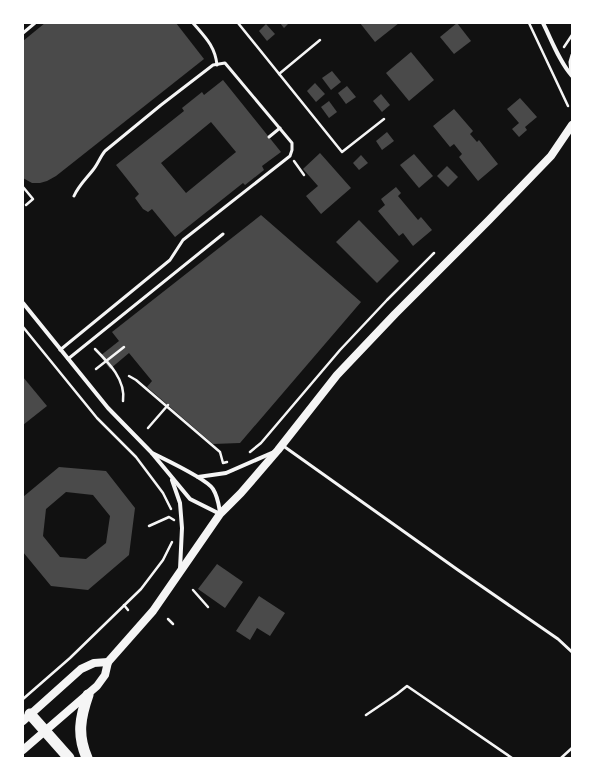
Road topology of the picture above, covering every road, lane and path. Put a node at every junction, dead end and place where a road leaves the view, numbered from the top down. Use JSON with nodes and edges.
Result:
{"nodes":[{"id":1,"x":35,"y":23,"type":"edge"},
{"id":2,"x":193,"y":23,"type":"edge"},
{"id":3,"x":238,"y":23,"type":"edge"},
{"id":4,"x":529,"y":23,"type":"edge"},
{"id":5,"x":543,"y":23,"type":"edge"},
{"id":6,"x":23,"y":33,"type":"edge"},
{"id":7,"x":572,"y":35,"type":"edge"},
{"id":8,"x":320,"y":40,"type":"dead end"},
{"id":9,"x":564,"y":47,"type":"dead end"},
{"id":10,"x":572,"y":55,"type":"edge"},
{"id":11,"x":217,"y":65,"type":"junction"},
{"id":12,"x":279,"y":74,"type":"junction"},
{"id":13,"x":572,"y":76,"type":"edge"},
{"id":14,"x":568,"y":106,"type":"dead end"},
{"id":15,"x":384,"y":119,"type":"dead end"},
{"id":16,"x":572,"y":125,"type":"edge"},
{"id":17,"x":280,"y":128,"type":"junction"},
{"id":18,"x":269,"y":137,"type":"dead end"},
{"id":19,"x":290,"y":156,"type":"junction"},
{"id":20,"x":304,"y":175,"type":"dead end"},
{"id":21,"x":23,"y":187,"type":"edge"},
{"id":22,"x":74,"y":196,"type":"dead end"},
{"id":23,"x":26,"y":205,"type":"dead end"},
{"id":24,"x":223,"y":234,"type":"dead end"},
{"id":25,"x":434,"y":253,"type":"dead end"},
{"id":26,"x":23,"y":303,"type":"edge"},
{"id":27,"x":23,"y":327,"type":"edge"},
{"id":28,"x":124,"y":347,"type":"dead end"},
{"id":29,"x":95,"y":349,"type":"dead end"},
{"id":30,"x":60,"y":350,"type":"junction"},
{"id":31,"x":68,"y":359,"type":"junction"},
{"id":32,"x":107,"y":360,"type":"junction"},
{"id":33,"x":96,"y":369,"type":"dead end"},
{"id":34,"x":128,"y":376,"type":"dead end"},
{"id":35,"x":123,"y":401,"type":"dead end"},
{"id":36,"x":167,"y":406,"type":"junction"},
{"id":37,"x":148,"y":428,"type":"dead end"},
{"id":38,"x":280,"y":447,"type":"junction"},
{"id":39,"x":151,"y":452,"type":"junction"},
{"id":40,"x":244,"y":455,"type":"dead end"},
{"id":41,"x":233,"y":460,"type":"dead end"},
{"id":42,"x":171,"y":477,"type":"junction"},
{"id":43,"x":198,"y":477,"type":"junction"},
{"id":44,"x":220,"y":514,"type":"junction"},
{"id":45,"x":174,"y":520,"type":"junction"},
{"id":46,"x":149,"y":526,"type":"dead end"},
{"id":47,"x":173,"y":527,"type":"dead end"},
{"id":48,"x":172,"y":541,"type":"dead end"},
{"id":49,"x":179,"y":574,"type":"junction"},
{"id":50,"x":194,"y":590,"type":"dead end"},
{"id":51,"x":124,"y":605,"type":"junction"},
{"id":52,"x":208,"y":607,"type":"dead end"},
{"id":53,"x":128,"y":610,"type":"dead end"},
{"id":54,"x":168,"y":619,"type":"dead end"},
{"id":55,"x":173,"y":624,"type":"dead end"},
{"id":56,"x":572,"y":652,"type":"edge"},
{"id":57,"x":108,"y":662,"type":"junction"},
{"id":58,"x":88,"y":695,"type":"junction"},
{"id":59,"x":23,"y":698,"type":"edge"},
{"id":60,"x":366,"y":714,"type":"dead end"},
{"id":61,"x":27,"y":717,"type":"edge"},
{"id":62,"x":46,"y":731,"type":"junction"},
{"id":63,"x":572,"y":748,"type":"edge"},
{"id":64,"x":23,"y":750,"type":"edge"},
{"id":65,"x":68,"y":758,"type":"edge"},
{"id":66,"x":87,"y":758,"type":"edge"},
{"id":67,"x":512,"y":758,"type":"edge"},
{"id":68,"x":561,"y":758,"type":"edge"}],
"edges":[{"from":1,"to":6,"type":"lane"},
{"from":2,"to":11,"type":"lane"},
{"from":3,"to":12,"type":"path"},
{"from":4,"to":14,"type":"path"},
{"from":5,"to":13,"type":"street"},
{"from":7,"to":9,"type":"path"},
{"from":8,"to":12,"type":"path"},
{"from":10,"to":13,"type":"lane"},
{"from":11,"to":17,"type":"lane"},
{"from":11,"to":22,"type":"lane"},
{"from":12,"to":15,"type":"path"},
{"from":16,"to":38,"type":"main road"},
{"from":17,"to":18,"type":"lane"},
{"from":17,"to":19,"type":"lane"},
{"from":19,"to":20,"type":"path"},
{"from":19,"to":30,"type":"lane"},
{"from":21,"to":23,"type":"path"},
{"from":24,"to":31,"type":"lane"},
{"from":25,"to":40,"type":"path"},
{"from":26,"to":30,"type":"street"},
{"from":27,"to":45,"type":"path"},
{"from":28,"to":32,"type":"path"},
{"from":29,"to":32,"type":"path"},
{"from":30,"to":31,"type":"street"},
{"from":31,"to":39,"type":"street"},
{"from":32,"to":33,"type":"path"},
{"from":32,"to":35,"type":"path"},
{"from":34,"to":36,"type":"path"},
{"from":36,"to":37,"type":"path"},
{"from":36,"to":41,"type":"path"},
{"from":38,"to":43,"type":"street"},
{"from":38,"to":44,"type":"main road"},
{"from":38,"to":56,"type":"lane"},
{"from":39,"to":42,"type":"street"},
{"from":39,"to":43,"type":"street"},
{"from":42,"to":44,"type":"street"},
{"from":42,"to":49,"type":"street"},
{"from":43,"to":44,"type":"street"},
{"from":44,"to":49,"type":"main road"},
{"from":45,"to":46,"type":"path"},
{"from":45,"to":47,"type":"path"},
{"from":48,"to":51,"type":"path"},
{"from":49,"to":57,"type":"main road"},
{"from":50,"to":52,"type":"path"},
{"from":51,"to":53,"type":"path"},
{"from":51,"to":59,"type":"path"},
{"from":54,"to":55,"type":"path"},
{"from":57,"to":58,"type":"main road"},
{"from":57,"to":61,"type":"main road"},
{"from":58,"to":62,"type":"main road"},
{"from":58,"to":66,"type":"highway"},
{"from":60,"to":67,"type":"path"},
{"from":61,"to":62,"type":"highway"},
{"from":62,"to":64,"type":"main road"},
{"from":62,"to":65,"type":"highway"},
{"from":63,"to":68,"type":"path"}]}
